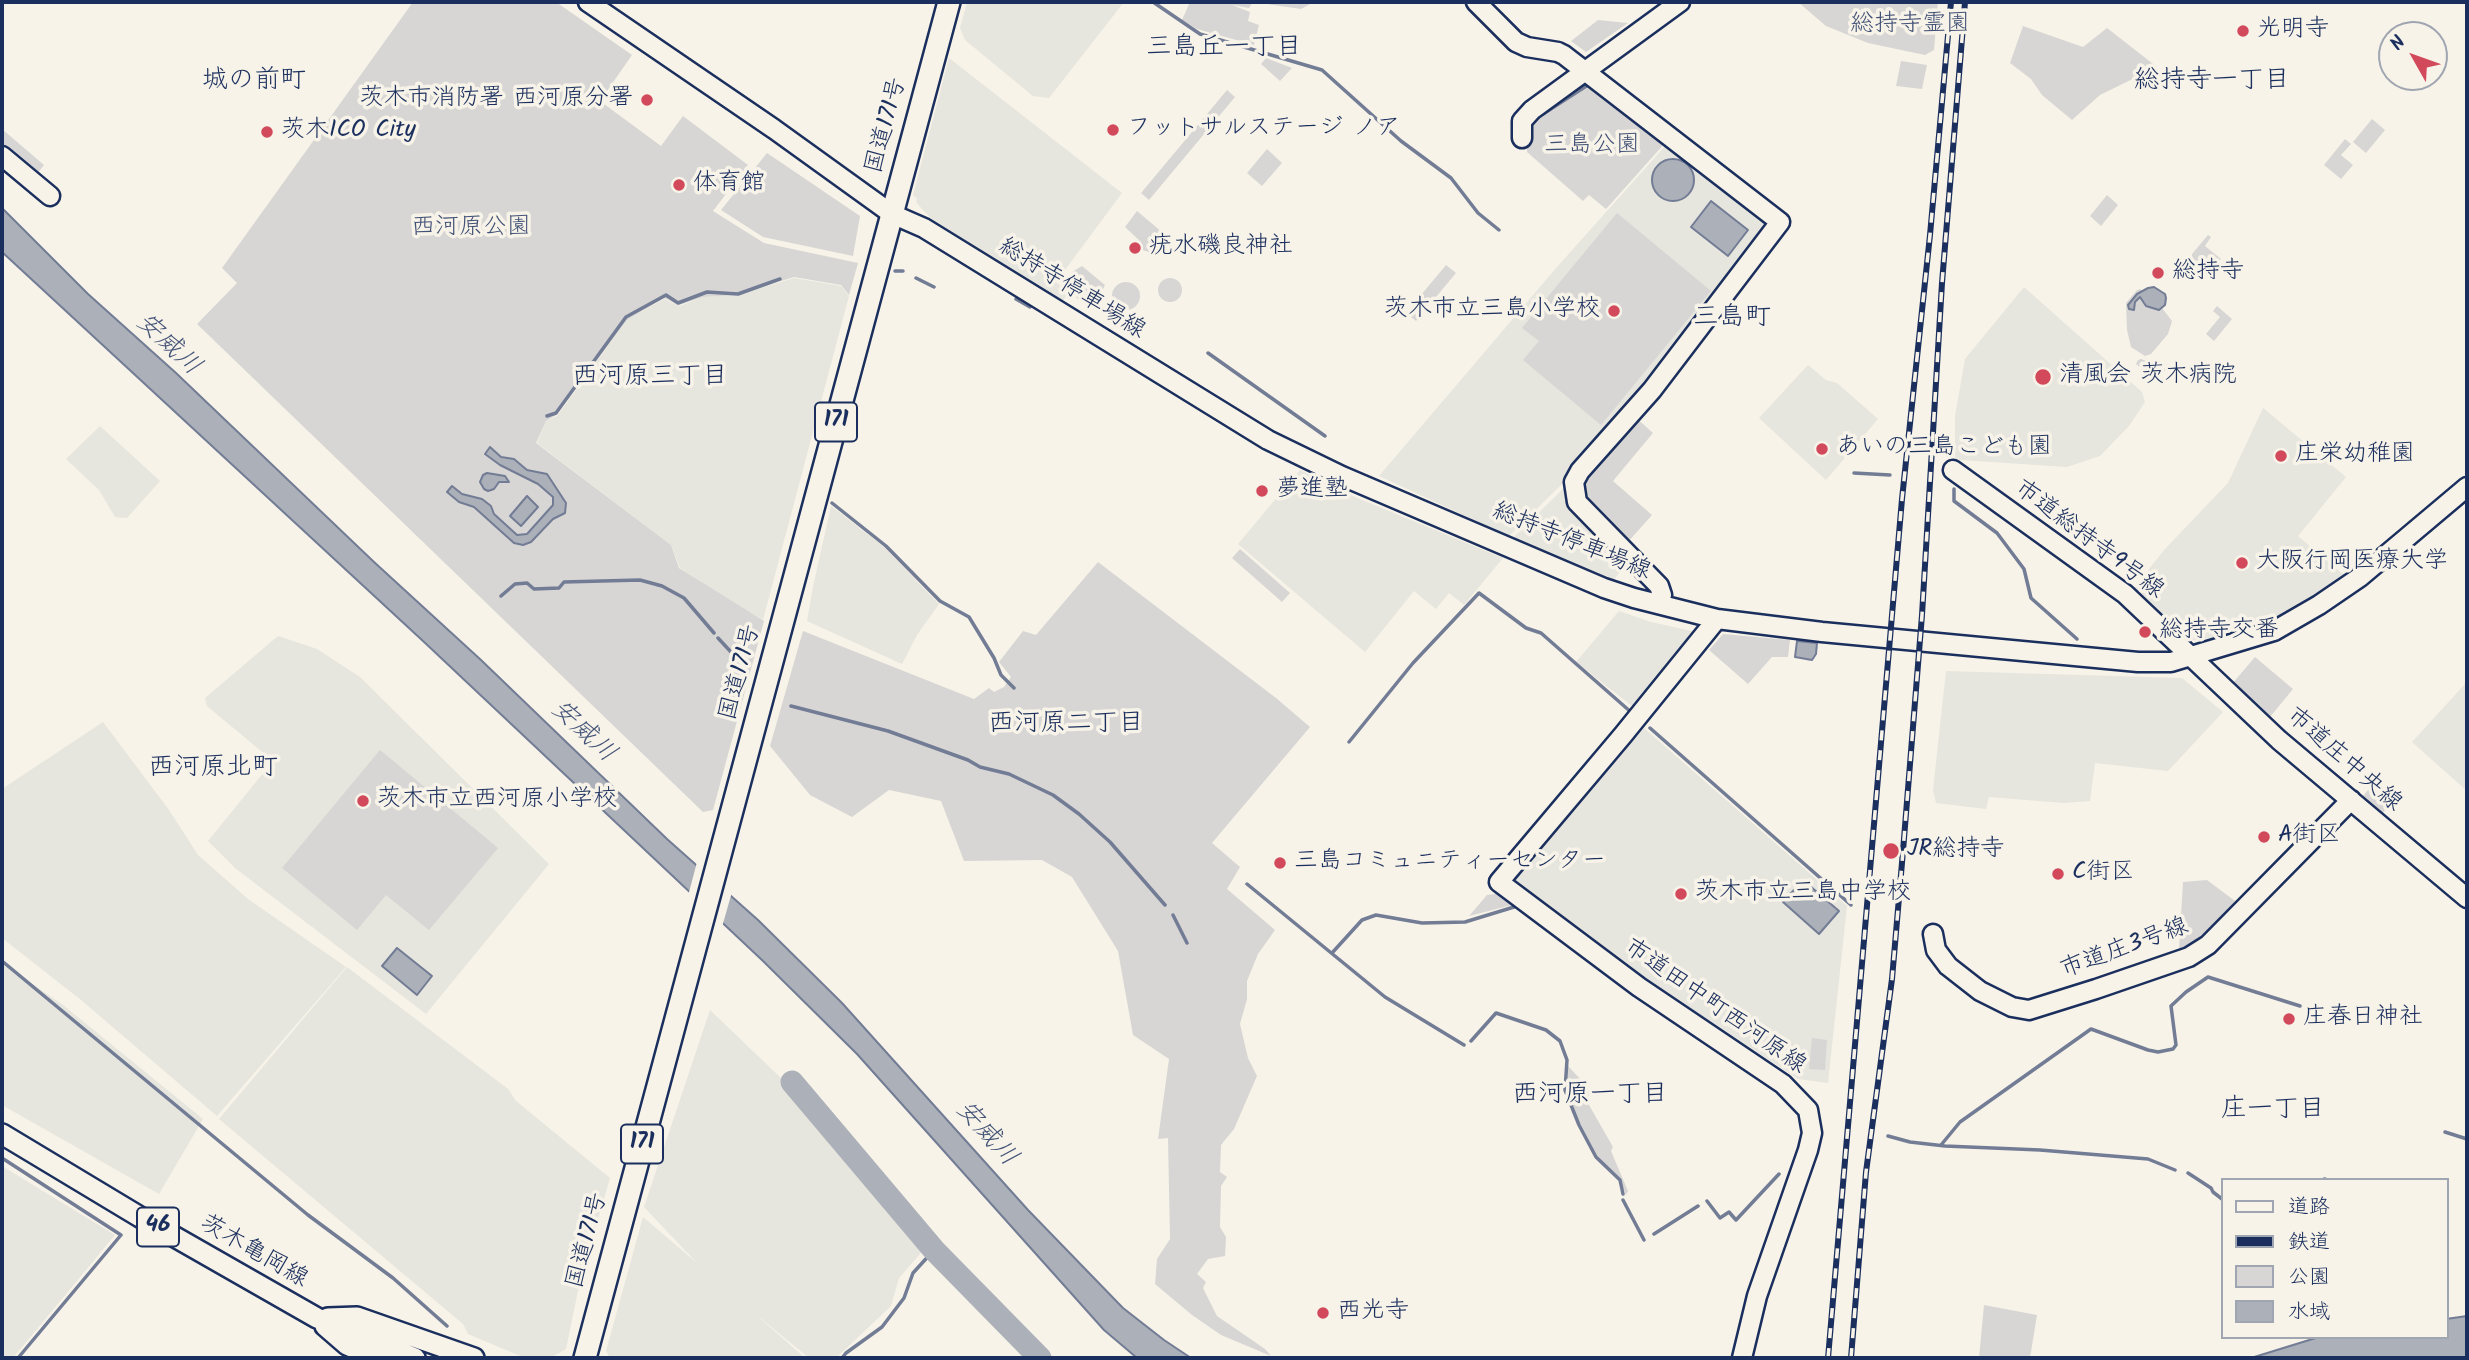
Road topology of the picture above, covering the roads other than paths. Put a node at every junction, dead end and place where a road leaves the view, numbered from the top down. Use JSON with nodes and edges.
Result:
{"nodes":[{"id":1,"x":588,"y":2,"type":"edge"},
{"id":2,"x":949,"y":2,"type":"edge"},
{"id":3,"x":1476,"y":2,"type":"edge"},
{"id":4,"x":1680,"y":2,"type":"edge"},
{"id":5,"x":1585,"y":72,"type":"junction"},
{"id":6,"x":1522,"y":138,"type":"dead end"},
{"id":7,"x":2,"y":156,"type":"edge"},
{"id":8,"x":50,"y":196,"type":"dead end"},
{"id":9,"x":892,"y":214,"type":"junction"},
{"id":10,"x":1953,"y":470,"type":"dead end"},
{"id":11,"x":2467,"y":487,"type":"edge"},
{"id":12,"x":1657,"y":603,"type":"junction"},
{"id":13,"x":1717,"y":619,"type":"junction"},
{"id":14,"x":2191,"y":656,"type":"junction"},
{"id":15,"x":2351,"y":800,"type":"junction"},
{"id":16,"x":2467,"y":898,"type":"edge"},
{"id":17,"x":1933,"y":934,"type":"dead end"},
{"id":18,"x":2,"y":1134,"type":"edge"},
{"id":19,"x":317,"y":1318,"type":"junction"},
{"id":20,"x":377,"y":1358,"type":"edge"},
{"id":21,"x":415,"y":1358,"type":"edge"},
{"id":22,"x":474,"y":1358,"type":"edge"},
{"id":23,"x":585,"y":1358,"type":"edge"},
{"id":24,"x":1742,"y":1358,"type":"edge"}],
"edges":[{"from":1,"to":9,"type":"street","name":"総持寺停車場線"},
{"from":2,"to":9,"type":"highway","name":"国道171号","number":"171"},
{"from":3,"to":5,"type":"street"},
{"from":4,"to":5,"type":"street"},
{"from":5,"to":6,"type":"street"},
{"from":5,"to":12,"type":"street"},
{"from":7,"to":8,"type":"street"},
{"from":9,"to":12,"type":"street","name":"総持寺停車場線"},
{"from":9,"to":23,"type":"highway","name":"国道171号","number":"171"},
{"from":10,"to":14,"type":"street","name":"市道総持寺9号線"},
{"from":11,"to":14,"type":"street","name":"総持寺停車場線"},
{"from":12,"to":13,"type":"street","name":"総持寺停車場線"},
{"from":13,"to":14,"type":"street","name":"総持寺停車場線"},
{"from":13,"to":24,"type":"street","name":"市道田中町西河原線"},
{"from":14,"to":15,"type":"street","name":"市道庄中央線"},
{"from":15,"to":16,"type":"street","name":"市道庄中央線"},
{"from":15,"to":17,"type":"street","name":"市道庄3号線"},
{"from":18,"to":19,"type":"main road","name":"茨木亀岡線","number":"46"},
{"from":19,"to":20,"type":"main road","number":"46"},
{"from":19,"to":21,"type":"main road","name":"茨木亀岡線","number":"46"},
{"from":19,"to":22,"type":"main road"}]}
